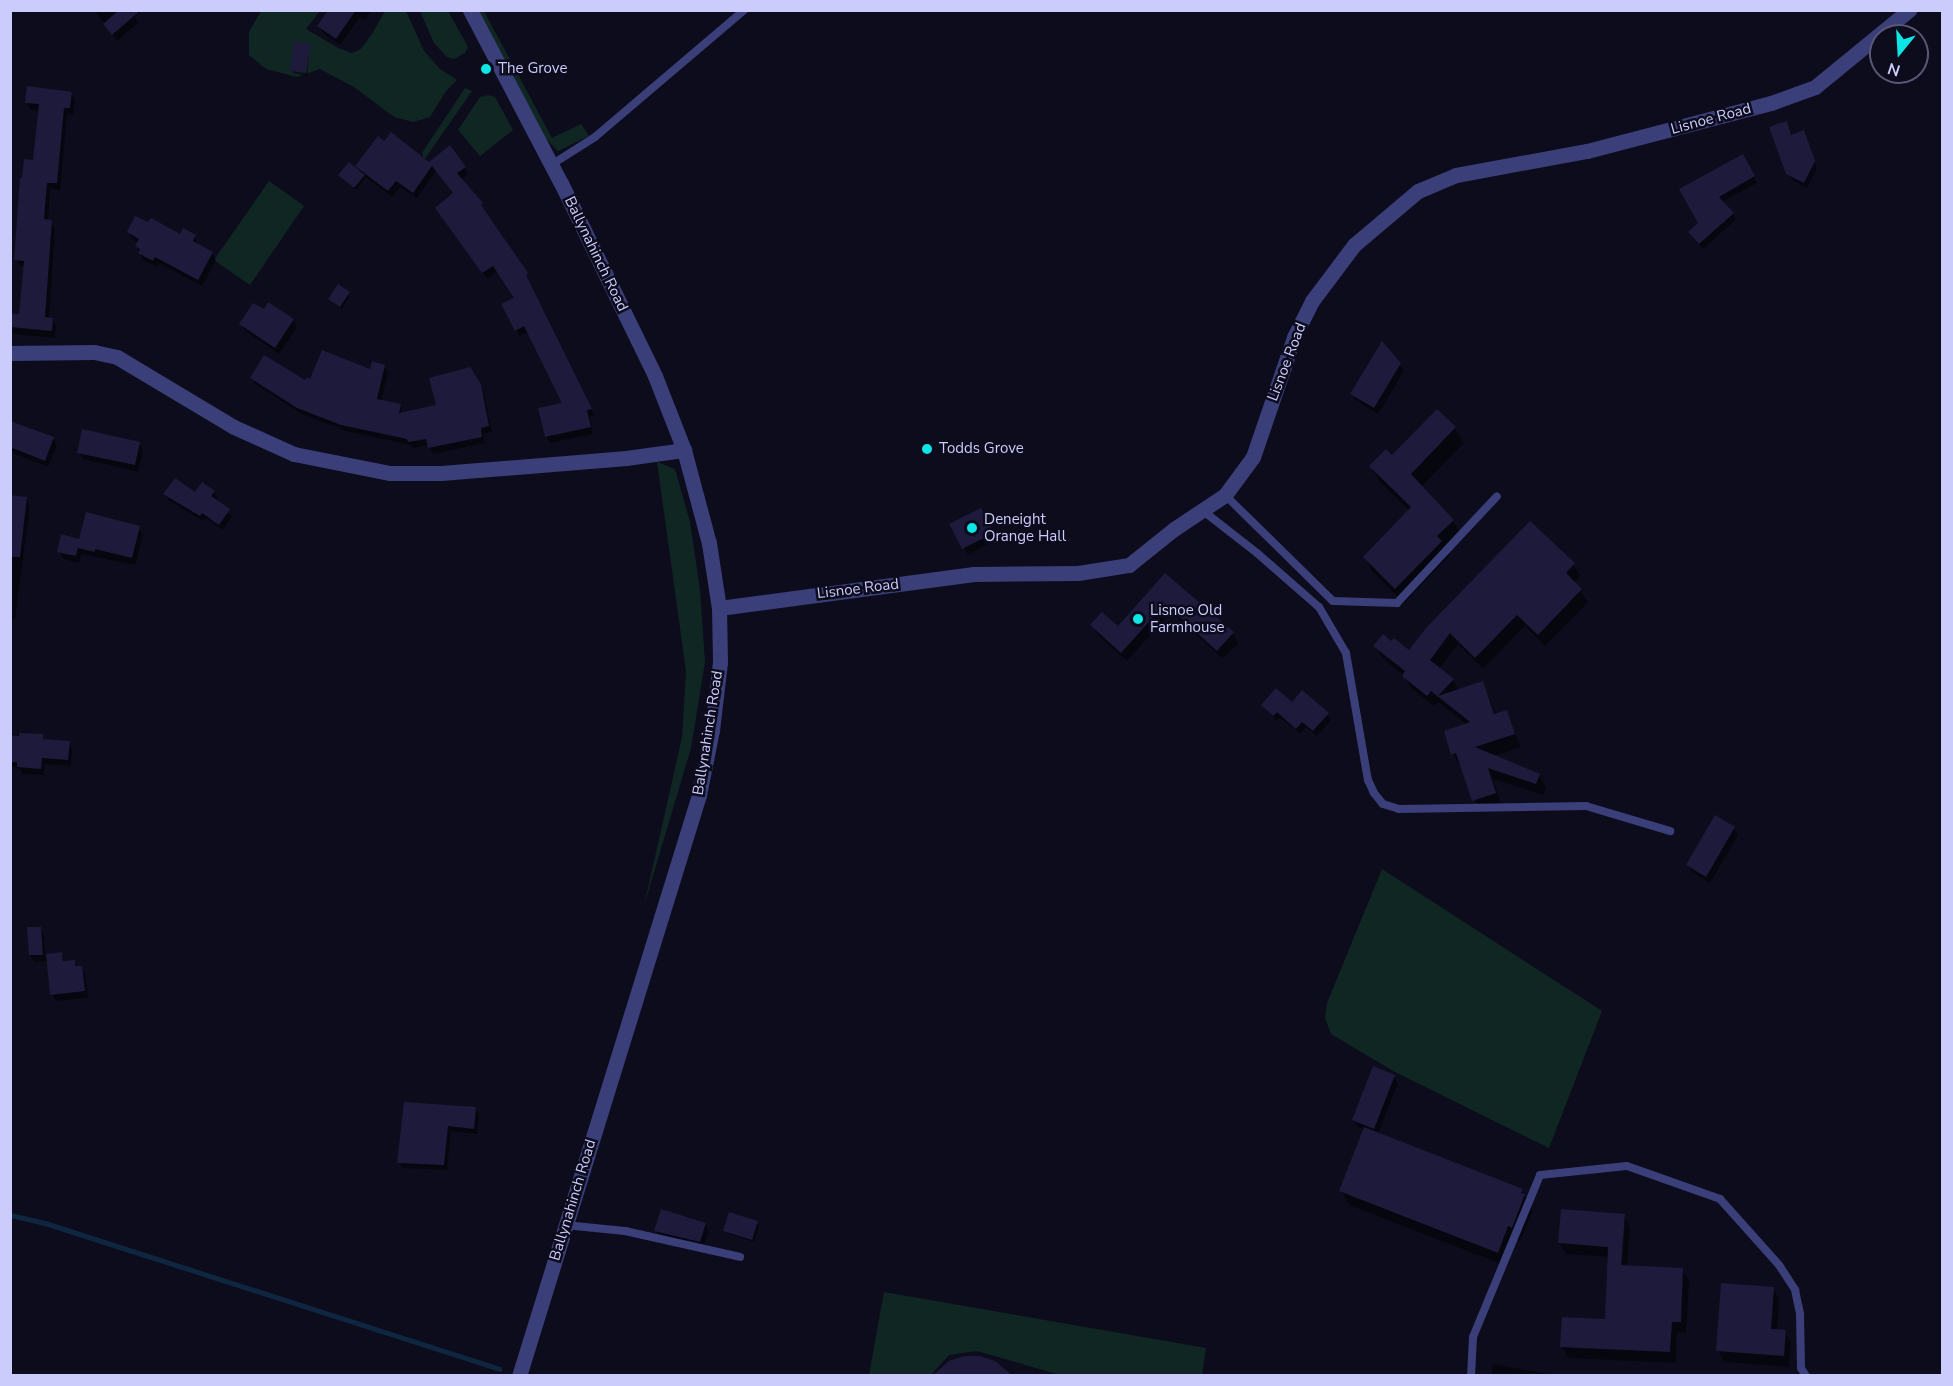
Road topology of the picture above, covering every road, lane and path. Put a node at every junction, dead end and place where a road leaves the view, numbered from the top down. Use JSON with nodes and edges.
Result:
{"nodes":[{"id":1,"x":470,"y":10,"type":"edge"},
{"id":2,"x":744,"y":10,"type":"edge"},
{"id":3,"x":1909,"y":10,"type":"edge"},
{"id":4,"x":551,"y":165,"type":"junction"},
{"id":5,"x":10,"y":354,"type":"edge"},
{"id":6,"x":684,"y":450,"type":"junction"},
{"id":7,"x":1225,"y":495,"type":"junction"},
{"id":8,"x":1497,"y":496,"type":"dead end"},
{"id":9,"x":1202,"y":510,"type":"junction"},
{"id":10,"x":719,"y":608,"type":"junction"},
{"id":11,"x":1670,"y":831,"type":"dead end"},
{"id":12,"x":565,"y":1225,"type":"junction"},
{"id":13,"x":740,"y":1257,"type":"dead end"},
{"id":14,"x":519,"y":1376,"type":"edge"},
{"id":15,"x":1471,"y":1376,"type":"edge"},
{"id":16,"x":1806,"y":1376,"type":"edge"}],
"edges":[{"from":1,"to":4,"type":"street","name":"Ballynahinch Road"},
{"from":2,"to":4,"type":"lane"},
{"from":3,"to":7,"type":"street","name":"Lisnoe Road"},
{"from":4,"to":6,"type":"street","name":"Ballynahinch Road"},
{"from":5,"to":6,"type":"street"},
{"from":6,"to":10,"type":"street","name":"Ballynahinch Road"},
{"from":7,"to":8,"type":"lane"},
{"from":7,"to":9,"type":"street","name":"Lisnoe Road"},
{"from":9,"to":10,"type":"street","name":"Lisnoe Road"},
{"from":9,"to":11,"type":"lane"},
{"from":10,"to":12,"type":"street","name":"Ballynahinch Road"},
{"from":12,"to":13,"type":"lane"},
{"from":12,"to":14,"type":"street","name":"Ballynahinch Road"},
{"from":15,"to":16,"type":"lane"}]}
